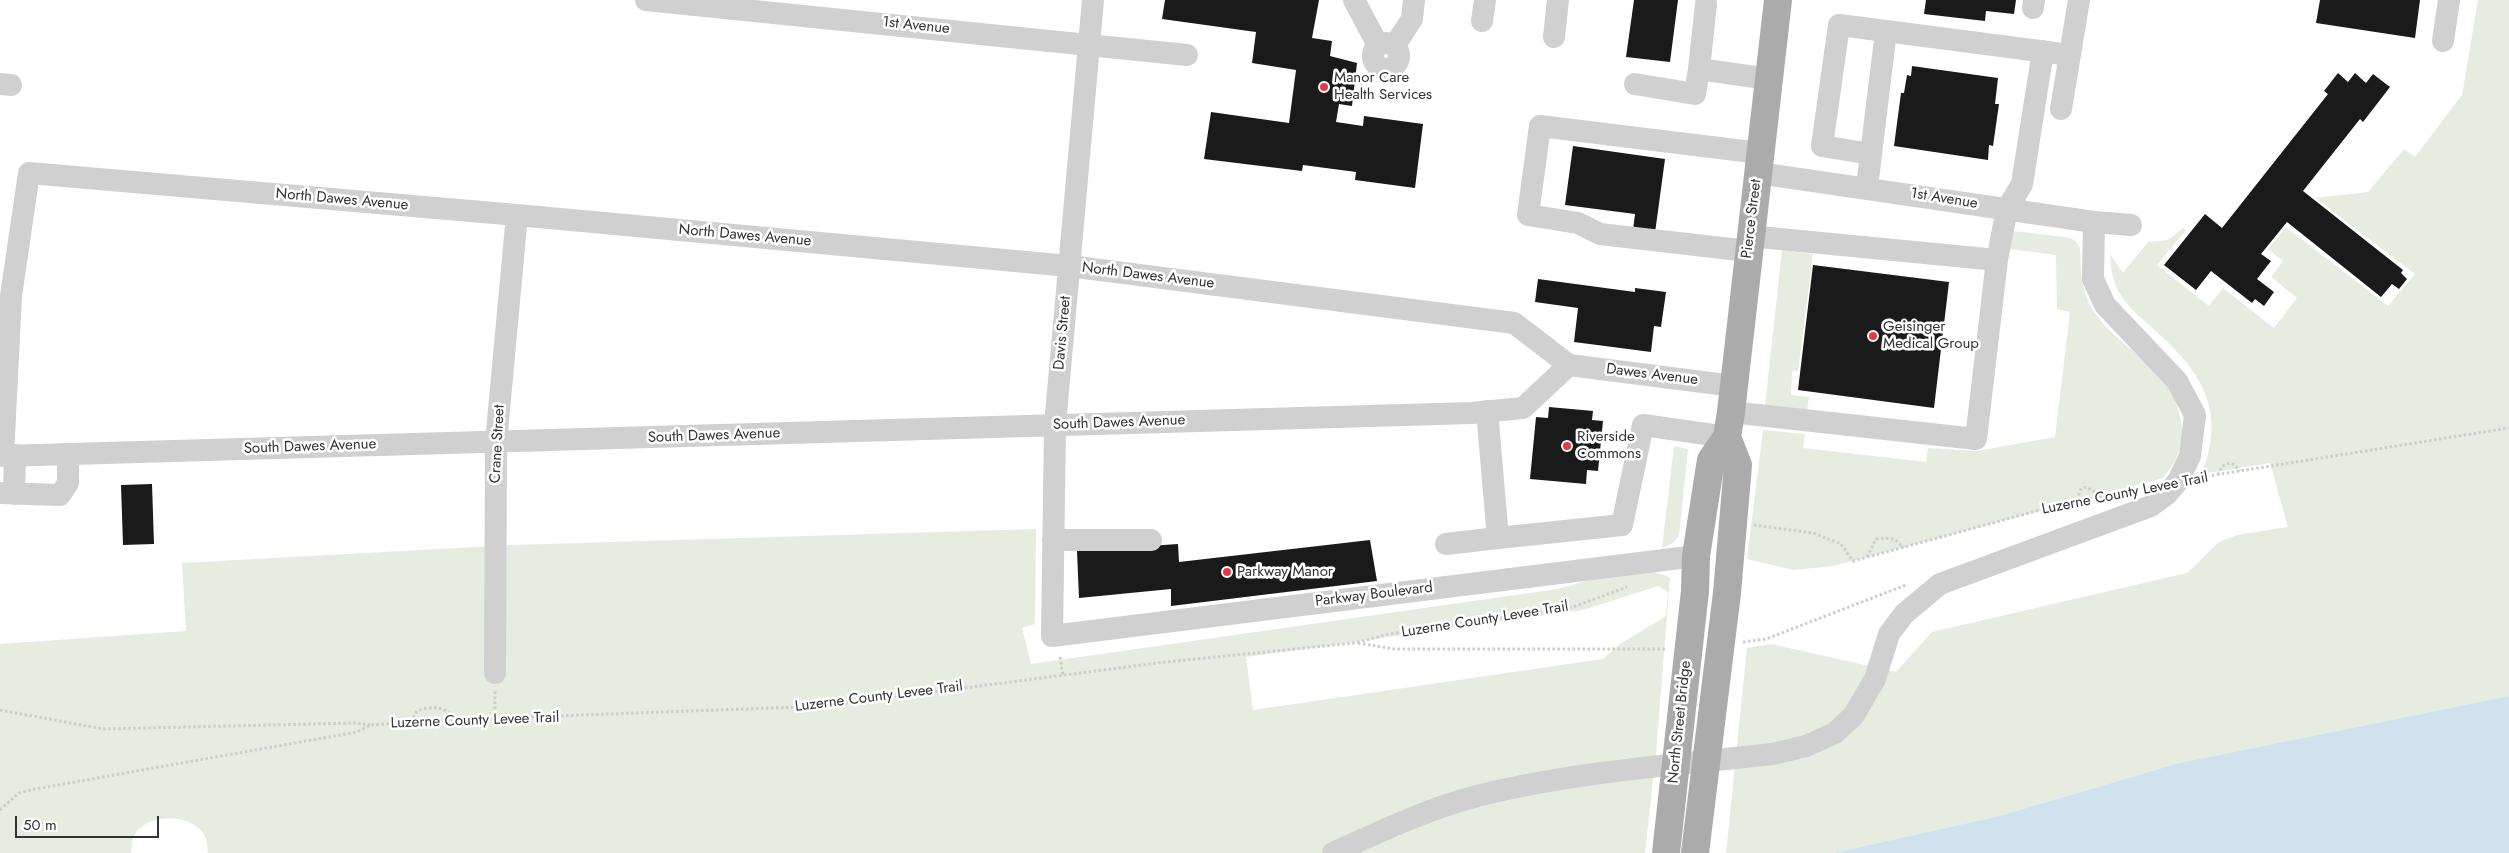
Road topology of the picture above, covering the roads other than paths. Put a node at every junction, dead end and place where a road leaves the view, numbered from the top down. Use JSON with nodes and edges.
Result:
{"nodes":[{"id":1,"x":646,"y":0,"type":"edge"},
{"id":2,"x":1093,"y":0,"type":"edge"},
{"id":3,"x":1354,"y":0,"type":"edge"},
{"id":4,"x":1414,"y":0,"type":"edge"},
{"id":5,"x":1558,"y":0,"type":"edge"},
{"id":6,"x":1778,"y":0,"type":"edge"},
{"id":7,"x":2079,"y":0,"type":"edge"},
{"id":8,"x":2449,"y":0,"type":"edge"},
{"id":9,"x":1706,"y":4,"type":"dead end"},
{"id":10,"x":753,"y":5,"type":"edge"},
{"id":11,"x":1886,"y":31,"type":"junction"},
{"id":12,"x":1554,"y":37,"type":"dead end"},
{"id":13,"x":2443,"y":40,"type":"dead end"},
{"id":14,"x":1089,"y":44,"type":"junction"},
{"id":15,"x":2043,"y":51,"type":"junction"},
{"id":16,"x":1187,"y":55,"type":"dead end"},
{"id":17,"x":2070,"y":55,"type":"junction"},
{"id":18,"x":1699,"y":69,"type":"junction"},
{"id":19,"x":1768,"y":79,"type":"junction"},
{"id":20,"x":1635,"y":84,"type":"dead end"},
{"id":21,"x":2061,"y":109,"type":"dead end"},
{"id":22,"x":1872,"y":154,"type":"junction"},
{"id":23,"x":1759,"y":163,"type":"junction"},
{"id":24,"x":1867,"y":187,"type":"junction"},
{"id":25,"x":2007,"y":209,"type":"junction"},
{"id":26,"x":517,"y":214,"type":"junction"},
{"id":27,"x":2094,"y":222,"type":"junction"},
{"id":28,"x":2131,"y":225,"type":"dead end"},
{"id":29,"x":10,"y":240,"type":"edge"},
{"id":30,"x":1749,"y":244,"type":"junction"},
{"id":31,"x":1997,"y":260,"type":"junction"},
{"id":32,"x":1069,"y":266,"type":"junction"},
{"id":33,"x":6,"y":296,"type":"edge"},
{"id":34,"x":1569,"y":365,"type":"junction"},
{"id":35,"x":1487,"y":411,"type":"junction"},
{"id":36,"x":1731,"y":412,"type":"junction"},
{"id":37,"x":1054,"y":425,"type":"junction"},
{"id":38,"x":496,"y":442,"type":"junction"},
{"id":39,"x":68,"y":454,"type":"junction"},
{"id":40,"x":15,"y":455,"type":"junction"},
{"id":41,"x":7,"y":494,"type":"edge"},
{"id":42,"x":1498,"y":538,"type":"junction"},
{"id":43,"x":1053,"y":540,"type":"junction"},
{"id":44,"x":1151,"y":540,"type":"dead end"},
{"id":45,"x":1446,"y":544,"type":"dead end"},
{"id":46,"x":1696,"y":556,"type":"junction"},
{"id":47,"x":1695,"y":591,"type":"joint"},
{"id":48,"x":1727,"y":593,"type":"joint"},
{"id":49,"x":1052,"y":636,"type":"joint"},
{"id":50,"x":495,"y":673,"type":"dead end"},
{"id":51,"x":1333,"y":853,"type":"edge"},
{"id":52,"x":1666,"y":853,"type":"edge"},
{"id":53,"x":1695,"y":853,"type":"edge"}],
"edges":[{"from":1,"to":10,"type":"street","name":"1st Avenue"},
{"from":2,"to":14,"type":"street","name":"Davis Street"},
{"from":3,"to":4,"type":"street"},
{"from":5,"to":12,"type":"street"},
{"from":6,"to":19,"type":"main road","name":"Pierce Street"},
{"from":7,"to":17,"type":"street"},
{"from":8,"to":13,"type":"street"},
{"from":9,"to":18,"type":"street"},
{"from":10,"to":14,"type":"street","name":"1st Avenue"},
{"from":11,"to":15,"type":"street"},
{"from":11,"to":22,"type":"street"},
{"from":11,"to":22,"type":"street"},
{"from":14,"to":16,"type":"street","name":"1st Avenue"},
{"from":14,"to":32,"type":"street","name":"Davis Street"},
{"from":15,"to":17,"type":"street"},
{"from":15,"to":25,"type":"street"},
{"from":17,"to":21,"type":"street"},
{"from":18,"to":19,"type":"street"},
{"from":18,"to":20,"type":"street"},
{"from":19,"to":23,"type":"main road","name":"Pierce Street"},
{"from":22,"to":24,"type":"street"},
{"from":23,"to":24,"type":"street","name":"1st Avenue"},
{"from":23,"to":30,"type":"main road","name":"Pierce Street"},
{"from":23,"to":30,"type":"street","name":"1st Avenue"},
{"from":24,"to":25,"type":"street","name":"1st Avenue"},
{"from":25,"to":27,"type":"street","name":"1st Avenue"},
{"from":25,"to":31,"type":"street"},
{"from":26,"to":29,"type":"street","name":"North Dawes Avenue"},
{"from":26,"to":32,"type":"street","name":"North Dawes Avenue"},
{"from":26,"to":38,"type":"street","name":"Crane Street"},
{"from":27,"to":28,"type":"street","name":"1st Avenue"},
{"from":27,"to":51,"type":"street"},
{"from":29,"to":33,"type":"street","name":"North Dawes Avenue"},
{"from":30,"to":31,"type":"street"},
{"from":30,"to":36,"type":"main road","name":"Pierce Street"},
{"from":31,"to":36,"type":"street"},
{"from":32,"to":34,"type":"street","name":"North Dawes Avenue"},
{"from":32,"to":37,"type":"street","name":"Davis Street"},
{"from":33,"to":40,"type":"street"},
{"from":34,"to":35,"type":"street","name":"South Dawes Avenue"},
{"from":34,"to":36,"type":"street","name":"Dawes Avenue"},
{"from":35,"to":37,"type":"street","name":"South Dawes Avenue"},
{"from":35,"to":42,"type":"street"},
{"from":36,"to":42,"type":"street"},
{"from":36,"to":46,"type":"main road","name":"Pierce Street"},
{"from":36,"to":48,"type":"main road","name":"Pierce Street"},
{"from":37,"to":38,"type":"street","name":"South Dawes Avenue"},
{"from":37,"to":43,"type":"street","name":"Davis Street"},
{"from":38,"to":39,"type":"street","name":"South Dawes Avenue"},
{"from":38,"to":50,"type":"street","name":"Crane Street"},
{"from":39,"to":40,"type":"street","name":"South Dawes Avenue"},
{"from":39,"to":41,"type":"street"},
{"from":40,"to":41,"type":"street"},
{"from":42,"to":45,"type":"street"},
{"from":43,"to":44,"type":"street"},
{"from":43,"to":49,"type":"street","name":"Davis Street"},
{"from":46,"to":47,"type":"main road","name":"Pierce Street"},
{"from":46,"to":49,"type":"street","name":"Parkway Boulevard"},
{"from":47,"to":52,"type":"main road","name":"North Street Bridge","bridge":true},
{"from":48,"to":53,"type":"main road","name":"North Street Bridge","bridge":true}]}
